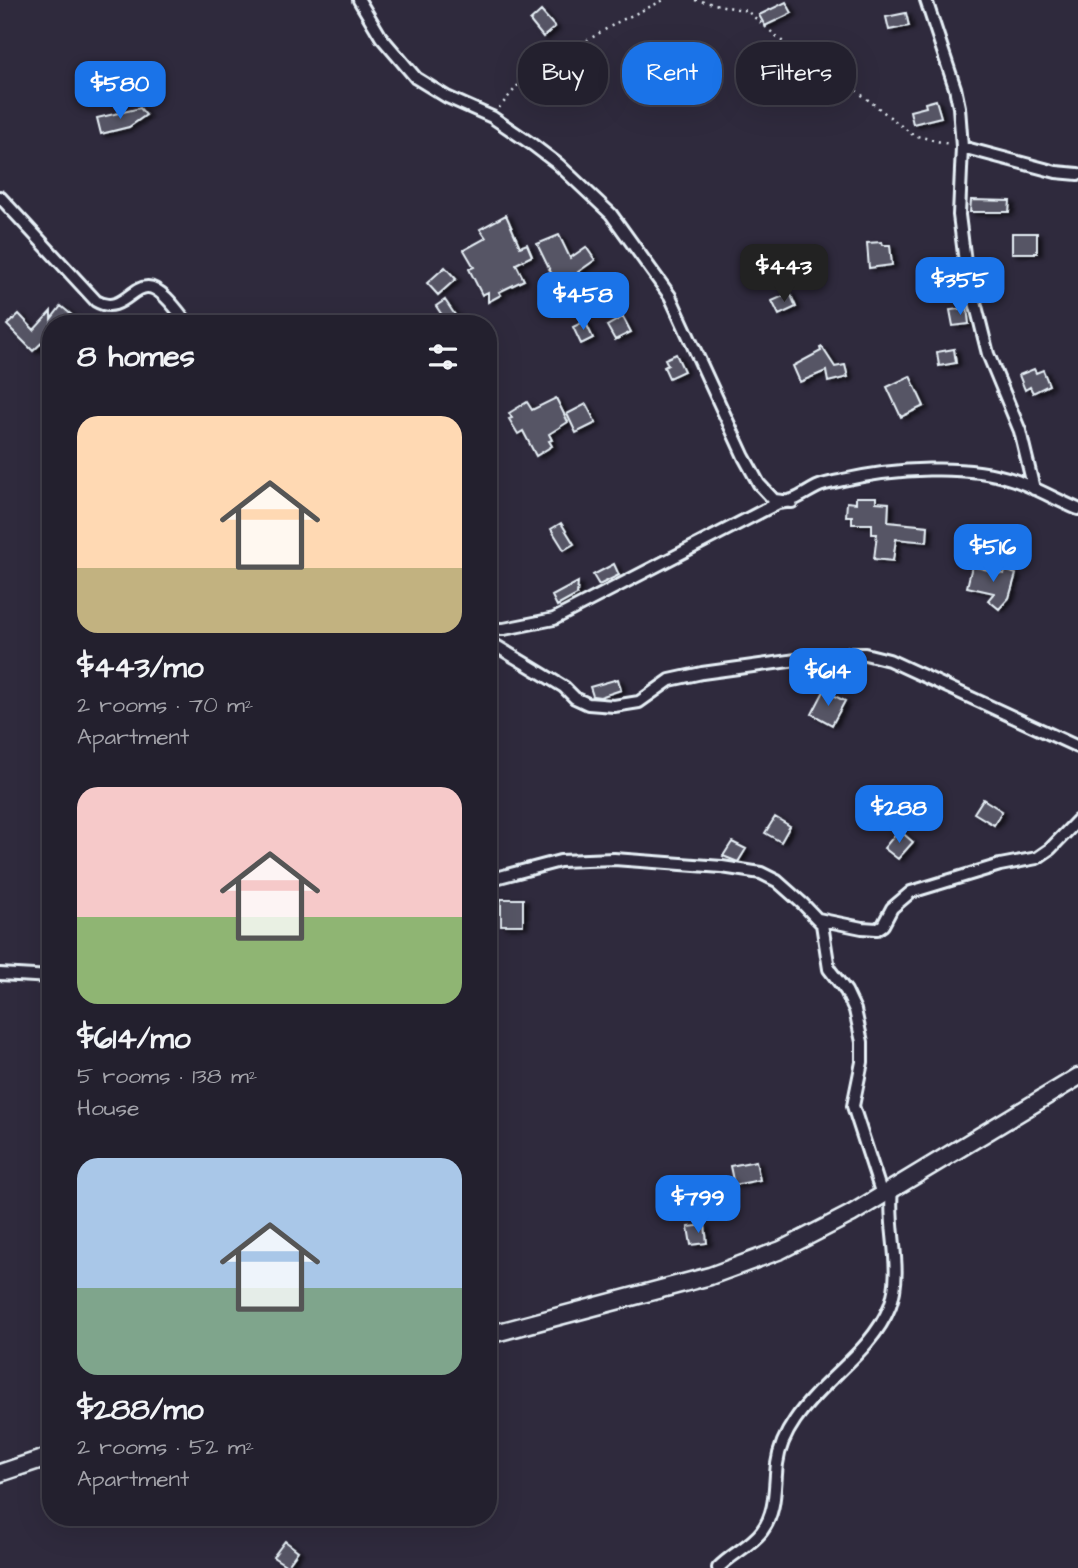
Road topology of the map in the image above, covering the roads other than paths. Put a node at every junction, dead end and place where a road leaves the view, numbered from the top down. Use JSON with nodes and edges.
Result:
{"nodes":[{"id":1,"x":359,"y":0,"type":"edge"},
{"id":2,"x":926,"y":0,"type":"edge"},
{"id":3,"x":962,"y":148,"type":"junction"},
{"id":4,"x":1078,"y":174,"type":"edge"},
{"id":5,"x":0,"y":197,"type":"edge"},
{"id":6,"x":180,"y":315,"type":"edge"},
{"id":7,"x":1034,"y":489,"type":"junction"},
{"id":8,"x":792,"y":502,"type":"junction"},
{"id":9,"x":1078,"y":509,"type":"edge"},
{"id":10,"x":497,"y":628,"type":"edge"},
{"id":11,"x":497,"y":647,"type":"edge"},
{"id":12,"x":1078,"y":747,"type":"edge"},
{"id":13,"x":1078,"y":820,"type":"edge"},
{"id":14,"x":497,"y":878,"type":"edge"},
{"id":15,"x":818,"y":919,"type":"junction"},
{"id":16,"x":0,"y":974,"type":"edge"},
{"id":17,"x":42,"y":976,"type":"edge"},
{"id":18,"x":1078,"y":1077,"type":"edge"},
{"id":19,"x":887,"y":1193,"type":"junction"},
{"id":20,"x":497,"y":1333,"type":"edge"},
{"id":21,"x":42,"y":1459,"type":"edge"},
{"id":22,"x":0,"y":1473,"type":"edge"},
{"id":23,"x":718,"y":1568,"type":"edge"}],
"edges":[{"from":1,"to":8,"type":"street"},
{"from":2,"to":3,"type":"street"},
{"from":3,"to":4,"type":"street"},
{"from":3,"to":7,"type":"street"},
{"from":5,"to":6,"type":"street"},
{"from":7,"to":8,"type":"street"},
{"from":7,"to":9,"type":"street"},
{"from":8,"to":10,"type":"street"},
{"from":11,"to":12,"type":"street"},
{"from":13,"to":15,"type":"street"},
{"from":14,"to":15,"type":"street"},
{"from":15,"to":19,"type":"street"},
{"from":16,"to":17,"type":"street"},
{"from":18,"to":19,"type":"street"},
{"from":19,"to":20,"type":"street"},
{"from":19,"to":23,"type":"street"},
{"from":21,"to":22,"type":"street"}]}
